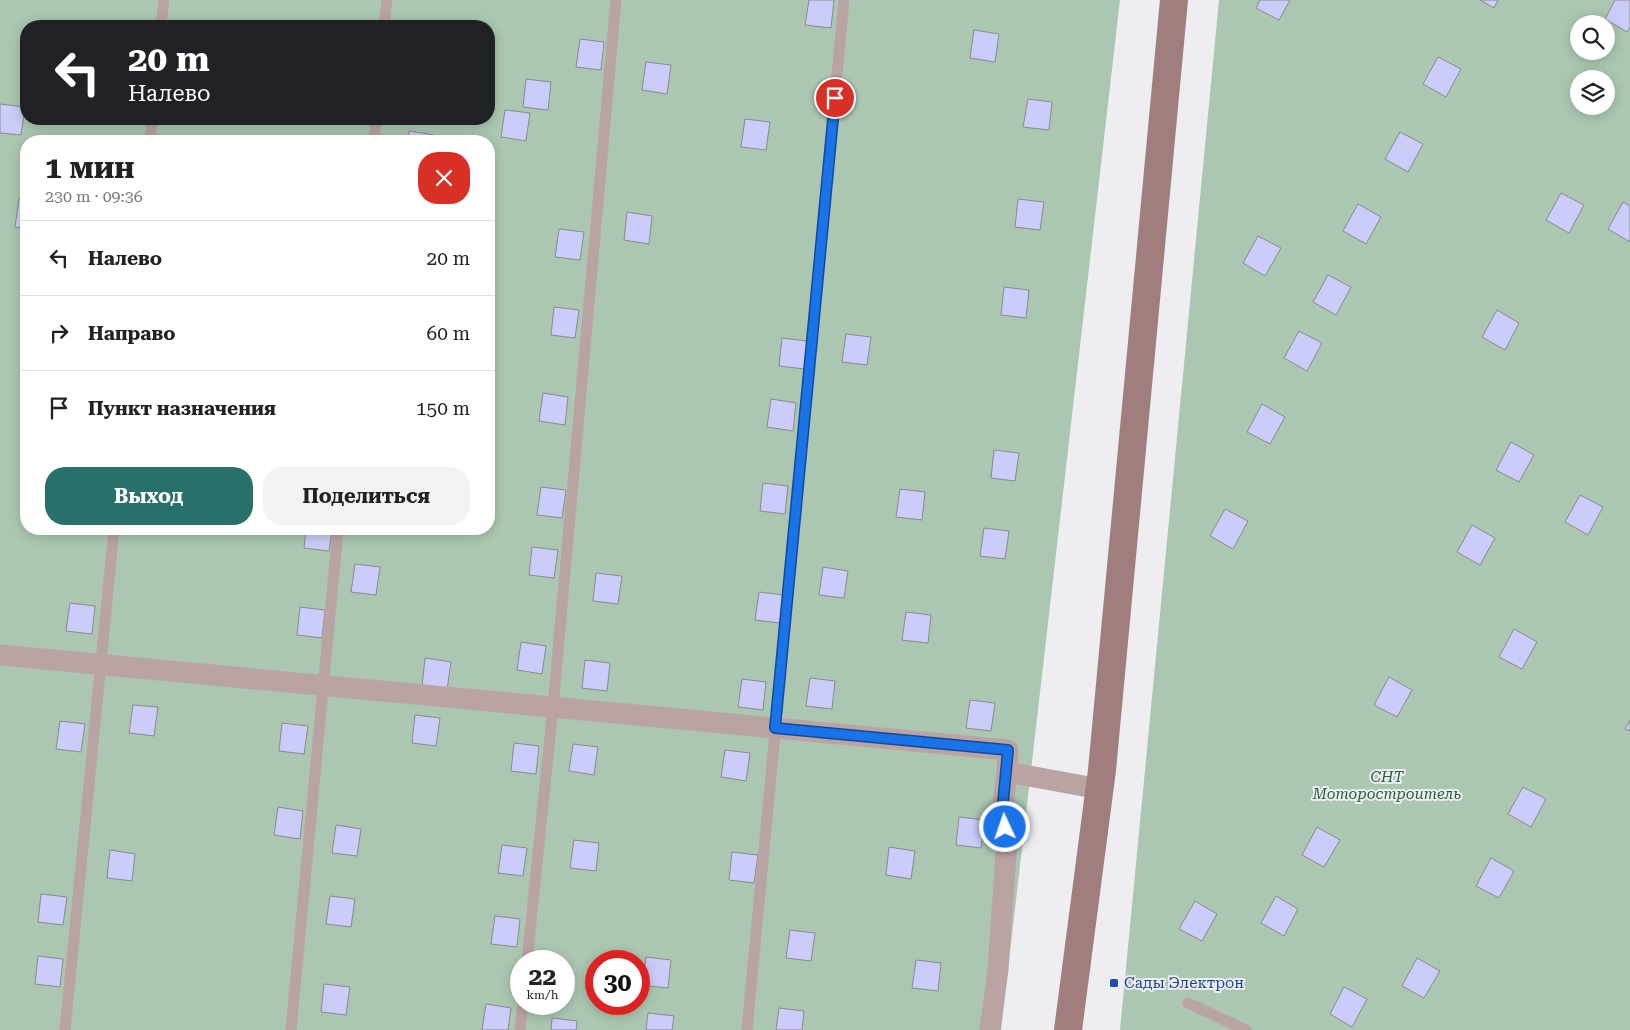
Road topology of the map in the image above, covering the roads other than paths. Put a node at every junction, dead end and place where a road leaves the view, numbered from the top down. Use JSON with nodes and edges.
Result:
{"nodes":[{"id":1,"x":164,"y":0,"type":"edge"},
{"id":2,"x":387,"y":0,"type":"edge"},
{"id":3,"x":616,"y":0,"type":"edge"},
{"id":4,"x":844,"y":0,"type":"edge"},
{"id":5,"x":1174,"y":0,"type":"edge"},
{"id":6,"x":162,"y":20,"type":"edge"},
{"id":7,"x":385,"y":20,"type":"edge"},
{"id":8,"x":113,"y":535,"type":"edge"},
{"id":9,"x":337,"y":535,"type":"edge"},
{"id":10,"x":0,"y":655,"type":"edge"},
{"id":11,"x":102,"y":665,"type":"junction"},
{"id":12,"x":324,"y":686,"type":"junction"},
{"id":13,"x":553,"y":707,"type":"junction"},
{"id":14,"x":775,"y":728,"type":"junction"},
{"id":15,"x":1007,"y":772,"type":"junction"},
{"id":16,"x":1100,"y":789,"type":"junction"},
{"id":17,"x":528,"y":950,"type":"edge"},
{"id":18,"x":1188,"y":1002,"type":"dead end"},
{"id":19,"x":522,"y":1015,"type":"edge"},
{"id":20,"x":65,"y":1030,"type":"edge"},
{"id":21,"x":291,"y":1030,"type":"edge"},
{"id":22,"x":520,"y":1030,"type":"edge"},
{"id":23,"x":747,"y":1030,"type":"edge"},
{"id":24,"x":990,"y":1030,"type":"edge"},
{"id":25,"x":1068,"y":1030,"type":"edge"},
{"id":26,"x":1246,"y":1030,"type":"edge"}],
"edges":[{"from":1,"to":6,"type":"lane"},
{"from":2,"to":7,"type":"lane"},
{"from":3,"to":13,"type":"lane"},
{"from":4,"to":14,"type":"lane"},
{"from":5,"to":16,"type":"street"},
{"from":8,"to":11,"type":"lane"},
{"from":9,"to":12,"type":"lane"},
{"from":10,"to":11,"type":"street"},
{"from":11,"to":12,"type":"street"},
{"from":11,"to":20,"type":"lane"},
{"from":12,"to":13,"type":"street"},
{"from":12,"to":21,"type":"lane"},
{"from":13,"to":14,"type":"street"},
{"from":13,"to":17,"type":"lane"},
{"from":14,"to":15,"type":"street"},
{"from":14,"to":23,"type":"lane"},
{"from":15,"to":16,"type":"street"},
{"from":15,"to":24,"type":"street"},
{"from":16,"to":25,"type":"street"},
{"from":18,"to":26,"type":"lane"},
{"from":19,"to":22,"type":"lane"}]}
